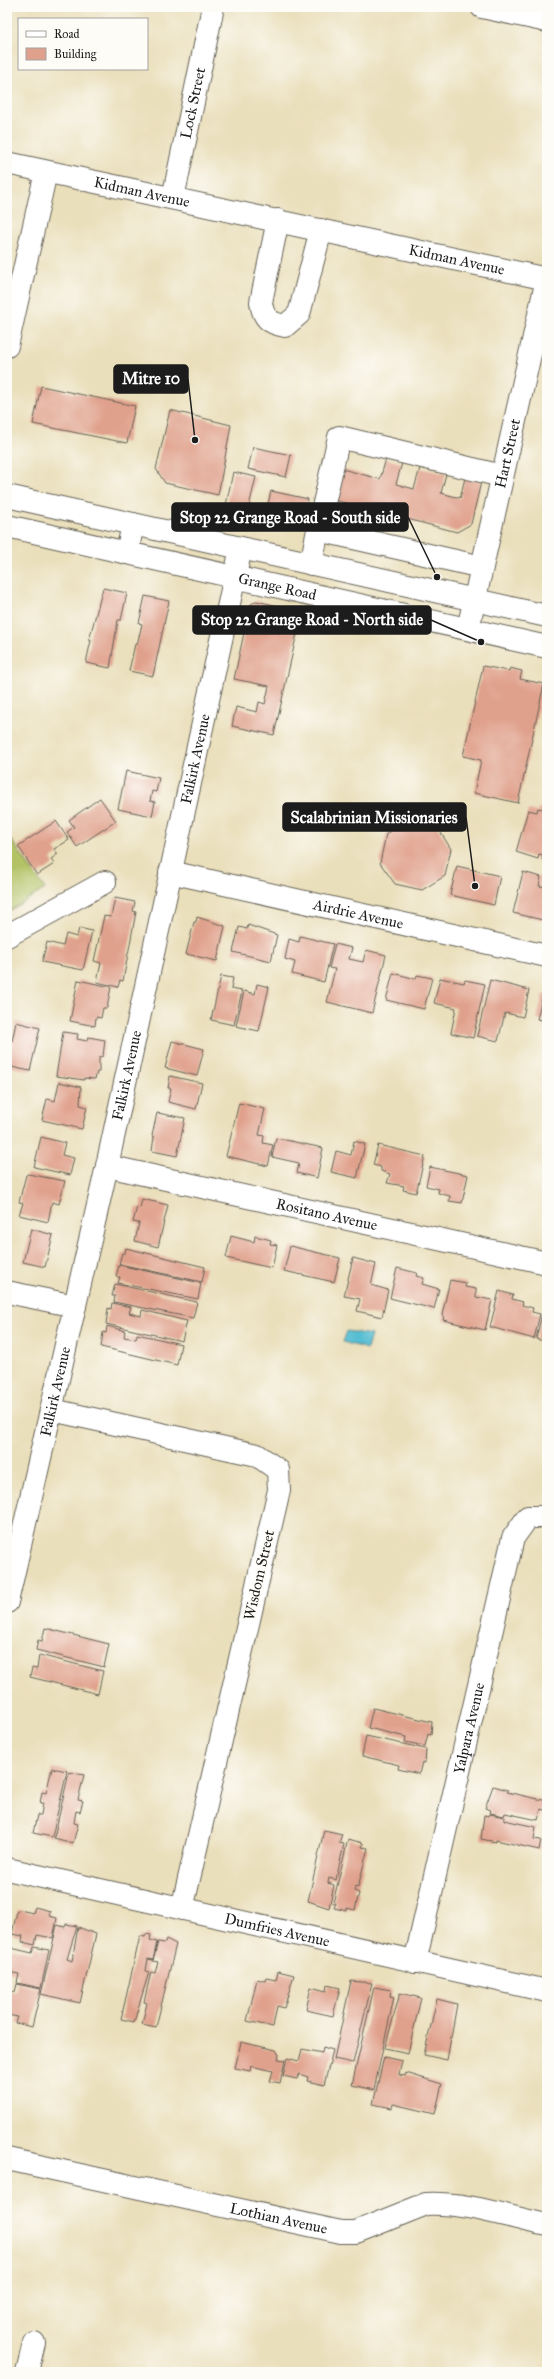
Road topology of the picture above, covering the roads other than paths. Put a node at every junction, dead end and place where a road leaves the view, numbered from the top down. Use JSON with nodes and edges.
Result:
{"nodes":[{"id":1,"x":213,"y":7,"type":"edge"},
{"id":2,"x":482,"y":7,"type":"edge"},
{"id":3,"x":547,"y":21,"type":"edge"},
{"id":4,"x":7,"y":163,"type":"edge"},
{"id":5,"x":46,"y":172,"type":"junction"},
{"id":6,"x":173,"y":198,"type":"junction"},
{"id":7,"x":278,"y":220,"type":"junction"},
{"id":8,"x":320,"y":230,"type":"junction"},
{"id":9,"x":547,"y":279,"type":"edge"},
{"id":10,"x":7,"y":346,"type":"edge"},
{"id":11,"x":502,"y":476,"type":"junction"},
{"id":12,"x":7,"y":496,"type":"edge"},
{"id":13,"x":133,"y":524,"type":"junction"},
{"id":14,"x":7,"y":526,"type":"edge"},
{"id":15,"x":318,"y":530,"type":"junction"},
{"id":16,"x":241,"y":548,"type":"junction"},
{"id":17,"x":127,"y":553,"type":"junction"},
{"id":18,"x":311,"y":564,"type":"junction"},
{"id":19,"x":482,"y":568,"type":"junction"},
{"id":20,"x":234,"y":577,"type":"junction"},
{"id":21,"x":474,"y":600,"type":"junction"},
{"id":22,"x":547,"y":616,"type":"edge"},
{"id":23,"x":468,"y":629,"type":"junction"},
{"id":24,"x":547,"y":646,"type":"edge"},
{"id":25,"x":170,"y":872,"type":"junction"},
{"id":26,"x":105,"y":882,"type":"dead end"},
{"id":27,"x":7,"y":936,"type":"edge"},
{"id":28,"x":547,"y":956,"type":"edge"},
{"id":29,"x":107,"y":1166,"type":"junction"},
{"id":30,"x":547,"y":1263,"type":"edge"},
{"id":31,"x":7,"y":1292,"type":"edge"},
{"id":32,"x":75,"y":1306,"type":"junction"},
{"id":33,"x":52,"y":1410,"type":"junction"},
{"id":34,"x":547,"y":1517,"type":"edge"},
{"id":35,"x":7,"y":1602,"type":"edge"},
{"id":36,"x":7,"y":1869,"type":"edge"},
{"id":37,"x":182,"y":1909,"type":"junction"},
{"id":38,"x":415,"y":1962,"type":"junction"},
{"id":39,"x":547,"y":1991,"type":"edge"},
{"id":40,"x":7,"y":2159,"type":"edge"},
{"id":41,"x":547,"y":2225,"type":"edge"},
{"id":42,"x":34,"y":2343,"type":"dead end"},
{"id":43,"x":27,"y":2372,"type":"edge"}],
"edges":[{"from":1,"to":6,"type":"street","name":"Lock Street"},
{"from":2,"to":3,"type":"street"},
{"from":4,"to":5,"type":"street","name":"Kidman Avenue"},
{"from":5,"to":6,"type":"street","name":"Kidman Avenue"},
{"from":5,"to":10,"type":"street"},
{"from":6,"to":7,"type":"street","name":"Kidman Avenue"},
{"from":7,"to":8,"type":"street","name":"Kidman Avenue"},
{"from":7,"to":8,"type":"street"},
{"from":8,"to":9,"type":"street","name":"Kidman Avenue"},
{"from":9,"to":11,"type":"street","name":"Hart Street"},
{"from":11,"to":15,"type":"street","name":"Grange Road"},
{"from":11,"to":19,"type":"street","name":"Hart Street"},
{"from":12,"to":13,"type":"street","name":"Grange Road"},
{"from":13,"to":16,"type":"street","name":"Grange Road"},
{"from":13,"to":17,"type":"street"},
{"from":14,"to":17,"type":"street","name":"Grange Road"},
{"from":15,"to":18,"type":"street","name":"Grange Road"},
{"from":15,"to":19,"type":"street"},
{"from":16,"to":18,"type":"street","name":"Grange Road"},
{"from":16,"to":20,"type":"street","name":"Falkirk Avenue"},
{"from":17,"to":20,"type":"street","name":"Grange Road"},
{"from":18,"to":21,"type":"street","name":"Grange Road"},
{"from":19,"to":21,"type":"street","name":"Hart Street"},
{"from":20,"to":23,"type":"street","name":"Grange Road"},
{"from":20,"to":25,"type":"street","name":"Falkirk Avenue"},
{"from":21,"to":22,"type":"street","name":"Grange Road"},
{"from":21,"to":23,"type":"street","name":"Hart Street"},
{"from":23,"to":24,"type":"street","name":"Grange Road"},
{"from":25,"to":28,"type":"street","name":"Airdrie Avenue"},
{"from":25,"to":29,"type":"street","name":"Falkirk Avenue"},
{"from":26,"to":27,"type":"street"},
{"from":29,"to":30,"type":"street","name":"Rositano Avenue"},
{"from":29,"to":32,"type":"street","name":"Falkirk Avenue"},
{"from":31,"to":32,"type":"street"},
{"from":32,"to":33,"type":"street","name":"Falkirk Avenue"},
{"from":33,"to":35,"type":"street","name":"Falkirk Avenue"},
{"from":33,"to":37,"type":"street","name":"Wisdom Street"},
{"from":34,"to":38,"type":"street","name":"Yalpara Avenue"},
{"from":36,"to":37,"type":"street","name":"Dumfries Avenue"},
{"from":37,"to":38,"type":"street","name":"Dumfries Avenue"},
{"from":38,"to":39,"type":"street","name":"Dumfries Avenue"},
{"from":40,"to":41,"type":"street","name":"Lothian Avenue"},
{"from":42,"to":43,"type":"street"}]}
